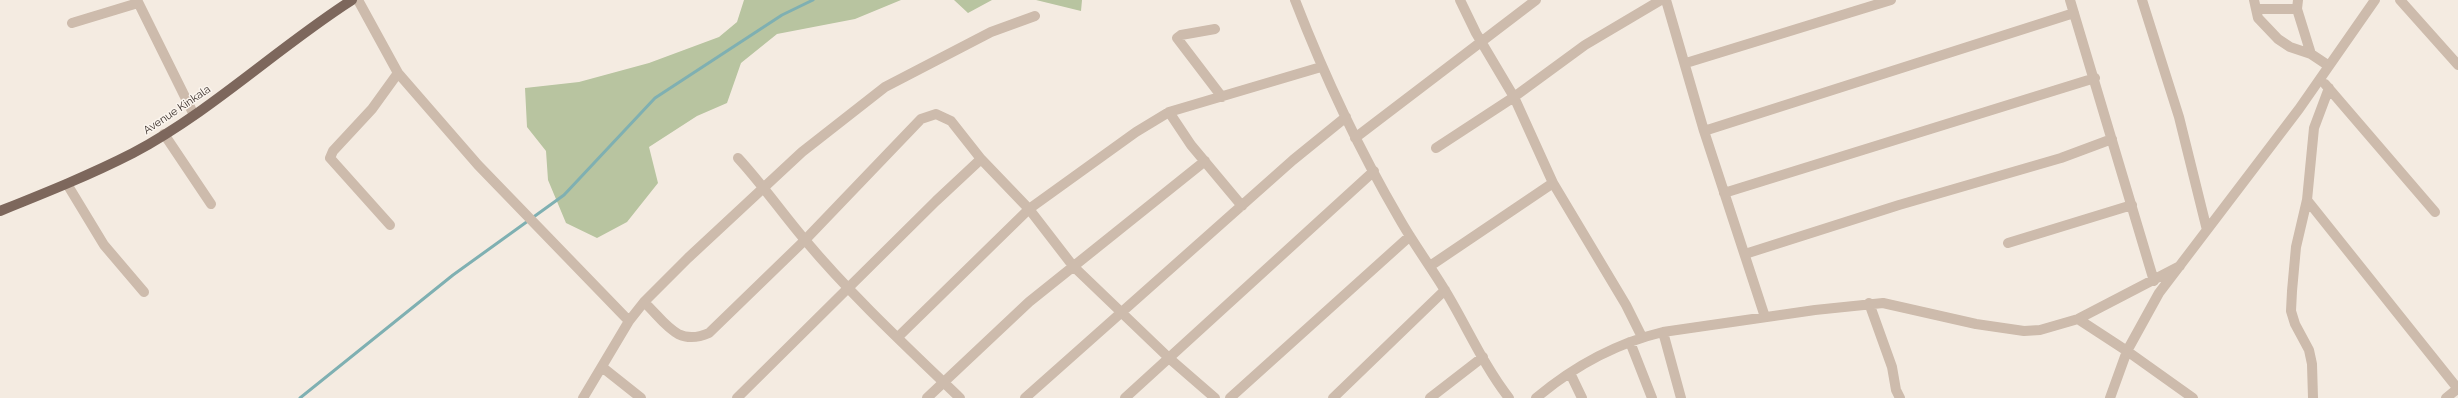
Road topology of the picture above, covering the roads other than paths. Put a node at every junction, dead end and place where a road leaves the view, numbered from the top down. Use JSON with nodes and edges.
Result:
{"nodes":[{"id":1,"x":352,"y":0,"type":"edge"},
{"id":2,"x":358,"y":0,"type":"edge"},
{"id":3,"x":1295,"y":0,"type":"edge"},
{"id":4,"x":1460,"y":0,"type":"edge"},
{"id":5,"x":1536,"y":0,"type":"edge"},
{"id":6,"x":1661,"y":0,"type":"edge"},
{"id":7,"x":1666,"y":0,"type":"edge"},
{"id":8,"x":1891,"y":0,"type":"edge"},
{"id":9,"x":2070,"y":0,"type":"edge"},
{"id":10,"x":2142,"y":0,"type":"edge"},
{"id":11,"x":2375,"y":0,"type":"edge"},
{"id":12,"x":2400,"y":0,"type":"edge"},
{"id":13,"x":138,"y":1,"type":"edge"},
{"id":14,"x":2297,"y":4,"type":"edge"},
{"id":15,"x":2255,"y":5,"type":"edge"},
{"id":16,"x":2074,"y":13,"type":"junction"},
{"id":17,"x":1035,"y":16,"type":"dead end"},
{"id":18,"x":72,"y":23,"type":"dead end"},
{"id":19,"x":1215,"y":29,"type":"dead end"},
{"id":20,"x":1480,"y":41,"type":"junction"},
{"id":21,"x":2311,"y":54,"type":"junction"},
{"id":22,"x":1686,"y":63,"type":"junction"},
{"id":23,"x":2458,"y":65,"type":"edge"},
{"id":24,"x":2329,"y":66,"type":"junction"},
{"id":25,"x":1321,"y":67,"type":"junction"},
{"id":26,"x":398,"y":73,"type":"junction"},
{"id":27,"x":2095,"y":78,"type":"junction"},
{"id":28,"x":2321,"y":80,"type":"junction"},
{"id":29,"x":2328,"y":88,"type":"junction"},
{"id":30,"x":1222,"y":97,"type":"junction"},
{"id":31,"x":1514,"y":97,"type":"junction"},
{"id":32,"x":1169,"y":112,"type":"junction"},
{"id":33,"x":194,"y":115,"type":"junction"},
{"id":34,"x":1346,"y":116,"type":"junction"},
{"id":35,"x":1704,"y":131,"type":"junction"},
{"id":36,"x":164,"y":134,"type":"junction"},
{"id":37,"x":1355,"y":138,"type":"junction"},
{"id":38,"x":2112,"y":139,"type":"junction"},
{"id":39,"x":1436,"y":148,"type":"dead end"},
{"id":40,"x":738,"y":158,"type":"dead end"},
{"id":41,"x":981,"y":159,"type":"junction"},
{"id":42,"x":1205,"y":161,"type":"junction"},
{"id":43,"x":1374,"y":171,"type":"junction"},
{"id":44,"x":1553,"y":183,"type":"junction"},
{"id":45,"x":67,"y":184,"type":"junction"},
{"id":46,"x":764,"y":187,"type":"junction"},
{"id":47,"x":1724,"y":193,"type":"junction"},
{"id":48,"x":2307,"y":200,"type":"junction"},
{"id":49,"x":211,"y":204,"type":"dead end"},
{"id":50,"x":2132,"y":205,"type":"junction"},
{"id":51,"x":1242,"y":206,"type":"junction"},
{"id":52,"x":1029,"y":209,"type":"junction"},
{"id":53,"x":0,"y":211,"type":"edge"},
{"id":54,"x":2435,"y":212,"type":"dead end"},
{"id":55,"x":390,"y":225,"type":"dead end"},
{"id":56,"x":2207,"y":230,"type":"junction"},
{"id":57,"x":1410,"y":236,"type":"junction"},
{"id":58,"x":805,"y":240,"type":"junction"},
{"id":59,"x":2008,"y":243,"type":"dead end"},
{"id":60,"x":1745,"y":254,"type":"junction"},
{"id":61,"x":1073,"y":266,"type":"junction"},
{"id":62,"x":1430,"y":266,"type":"junction"},
{"id":63,"x":2180,"y":266,"type":"junction"},
{"id":64,"x":2154,"y":281,"type":"junction"},
{"id":65,"x":849,"y":288,"type":"junction"},
{"id":66,"x":1445,"y":290,"type":"junction"},
{"id":67,"x":144,"y":292,"type":"dead end"},
{"id":68,"x":644,"y":302,"type":"junction"},
{"id":69,"x":1869,"y":303,"type":"junction"},
{"id":70,"x":1122,"y":313,"type":"junction"},
{"id":71,"x":1765,"y":317,"type":"junction"},
{"id":72,"x":2078,"y":319,"type":"junction"},
{"id":73,"x":629,"y":321,"type":"junction"},
{"id":74,"x":1663,"y":332,"type":"junction"},
{"id":75,"x":898,"y":337,"type":"junction"},
{"id":76,"x":1642,"y":337,"type":"junction"},
{"id":77,"x":1630,"y":342,"type":"junction"},
{"id":78,"x":2127,"y":351,"type":"junction"},
{"id":79,"x":1483,"y":357,"type":"junction"},
{"id":80,"x":1170,"y":359,"type":"junction"},
{"id":81,"x":602,"y":367,"type":"junction"},
{"id":82,"x":1570,"y":373,"type":"junction"},
{"id":83,"x":943,"y":382,"type":"junction"},
{"id":84,"x":2458,"y":389,"type":"edge"},
{"id":85,"x":583,"y":398,"type":"edge"},
{"id":86,"x":641,"y":398,"type":"edge"},
{"id":87,"x":737,"y":398,"type":"edge"},
{"id":88,"x":927,"y":398,"type":"edge"},
{"id":89,"x":960,"y":398,"type":"edge"},
{"id":90,"x":1025,"y":398,"type":"edge"},
{"id":91,"x":1125,"y":398,"type":"edge"},
{"id":92,"x":1215,"y":398,"type":"edge"},
{"id":93,"x":1230,"y":398,"type":"edge"},
{"id":94,"x":1333,"y":398,"type":"edge"},
{"id":95,"x":1430,"y":398,"type":"edge"},
{"id":96,"x":1509,"y":398,"type":"edge"},
{"id":97,"x":1536,"y":398,"type":"edge"},
{"id":98,"x":1582,"y":398,"type":"edge"},
{"id":99,"x":1652,"y":398,"type":"edge"},
{"id":100,"x":1681,"y":398,"type":"edge"},
{"id":101,"x":1900,"y":398,"type":"edge"},
{"id":102,"x":2110,"y":398,"type":"edge"},
{"id":103,"x":2192,"y":398,"type":"edge"},
{"id":104,"x":2312,"y":398,"type":"edge"},
{"id":105,"x":2446,"y":398,"type":"edge"}],
"edges":[{"from":1,"to":33,"type":"main road","name":"Avenue Kinkala"},
{"from":2,"to":26,"type":"street"},
{"from":3,"to":25,"type":"street"},
{"from":4,"to":20,"type":"street"},
{"from":5,"to":20,"type":"street"},
{"from":6,"to":31,"type":"street"},
{"from":7,"to":22,"type":"street"},
{"from":8,"to":22,"type":"street"},
{"from":9,"to":16,"type":"street"},
{"from":10,"to":56,"type":"street"},
{"from":11,"to":24,"type":"street"},
{"from":12,"to":23,"type":"street"},
{"from":13,"to":18,"type":"street"},
{"from":13,"to":33,"type":"street"},
{"from":14,"to":15,"type":"street"},
{"from":14,"to":21,"type":"street"},
{"from":15,"to":21,"type":"street"},
{"from":16,"to":27,"type":"street"},
{"from":16,"to":35,"type":"street"},
{"from":17,"to":46,"type":"street"},
{"from":19,"to":30,"type":"street"},
{"from":20,"to":31,"type":"street"},
{"from":20,"to":37,"type":"street"},
{"from":21,"to":24,"type":"street"},
{"from":22,"to":35,"type":"street"},
{"from":24,"to":28,"type":"street"},
{"from":25,"to":30,"type":"street"},
{"from":25,"to":34,"type":"street"},
{"from":26,"to":55,"type":"street"},
{"from":26,"to":73,"type":"street"},
{"from":27,"to":38,"type":"street"},
{"from":27,"to":47,"type":"street"},
{"from":28,"to":29,"type":"street"},
{"from":28,"to":56,"type":"street"},
{"from":29,"to":48,"type":"street"},
{"from":29,"to":54,"type":"street"},
{"from":30,"to":32,"type":"street"},
{"from":31,"to":39,"type":"street"},
{"from":31,"to":44,"type":"street"},
{"from":32,"to":42,"type":"street"},
{"from":32,"to":52,"type":"street"},
{"from":33,"to":36,"type":"main road","name":"Avenue Kinkala"},
{"from":34,"to":37,"type":"street"},
{"from":34,"to":51,"type":"street"},
{"from":35,"to":47,"type":"street"},
{"from":36,"to":45,"type":"main road","name":"Avenue Kinkala"},
{"from":36,"to":49,"type":"street"},
{"from":37,"to":43,"type":"street"},
{"from":38,"to":50,"type":"street"},
{"from":38,"to":60,"type":"street"},
{"from":40,"to":46,"type":"street"},
{"from":41,"to":52,"type":"street"},
{"from":41,"to":58,"type":"street"},
{"from":41,"to":65,"type":"street"},
{"from":42,"to":51,"type":"street"},
{"from":42,"to":61,"type":"street"},
{"from":43,"to":57,"type":"street"},
{"from":43,"to":80,"type":"street"},
{"from":44,"to":62,"type":"street"},
{"from":44,"to":76,"type":"street"},
{"from":45,"to":53,"type":"main road","name":"Avenue Kinkala"},
{"from":45,"to":67,"type":"street"},
{"from":46,"to":58,"type":"street"},
{"from":46,"to":68,"type":"street"},
{"from":47,"to":60,"type":"street"},
{"from":48,"to":84,"type":"street"},
{"from":48,"to":104,"type":"street"},
{"from":50,"to":59,"type":"street"},
{"from":50,"to":64,"type":"street"},
{"from":51,"to":70,"type":"street"},
{"from":52,"to":61,"type":"street"},
{"from":52,"to":75,"type":"street"},
{"from":56,"to":63,"type":"street"},
{"from":57,"to":62,"type":"street"},
{"from":57,"to":93,"type":"street"},
{"from":58,"to":65,"type":"street"},
{"from":58,"to":68,"type":"street"},
{"from":60,"to":71,"type":"street"},
{"from":61,"to":70,"type":"street"},
{"from":61,"to":83,"type":"street"},
{"from":62,"to":66,"type":"street"},
{"from":63,"to":64,"type":"street"},
{"from":63,"to":78,"type":"street"},
{"from":64,"to":72,"type":"street"},
{"from":65,"to":75,"type":"street"},
{"from":65,"to":87,"type":"street"},
{"from":66,"to":79,"type":"street"},
{"from":66,"to":94,"type":"street"},
{"from":68,"to":73,"type":"street"},
{"from":69,"to":71,"type":"street"},
{"from":69,"to":72,"type":"street"},
{"from":69,"to":101,"type":"street"},
{"from":70,"to":80,"type":"street"},
{"from":70,"to":90,"type":"street"},
{"from":71,"to":74,"type":"street"},
{"from":72,"to":78,"type":"street"},
{"from":73,"to":81,"type":"street"},
{"from":74,"to":76,"type":"street"},
{"from":74,"to":100,"type":"street"},
{"from":75,"to":83,"type":"street"},
{"from":76,"to":77,"type":"street"},
{"from":77,"to":82,"type":"street"},
{"from":77,"to":99,"type":"street"},
{"from":78,"to":102,"type":"street"},
{"from":78,"to":103,"type":"street"},
{"from":79,"to":95,"type":"street"},
{"from":79,"to":96,"type":"street"},
{"from":80,"to":91,"type":"street"},
{"from":80,"to":92,"type":"street"},
{"from":81,"to":85,"type":"street"},
{"from":81,"to":86,"type":"street"},
{"from":82,"to":97,"type":"street"},
{"from":82,"to":98,"type":"street"},
{"from":83,"to":88,"type":"street"},
{"from":83,"to":89,"type":"street"},
{"from":84,"to":105,"type":"street"}]}
